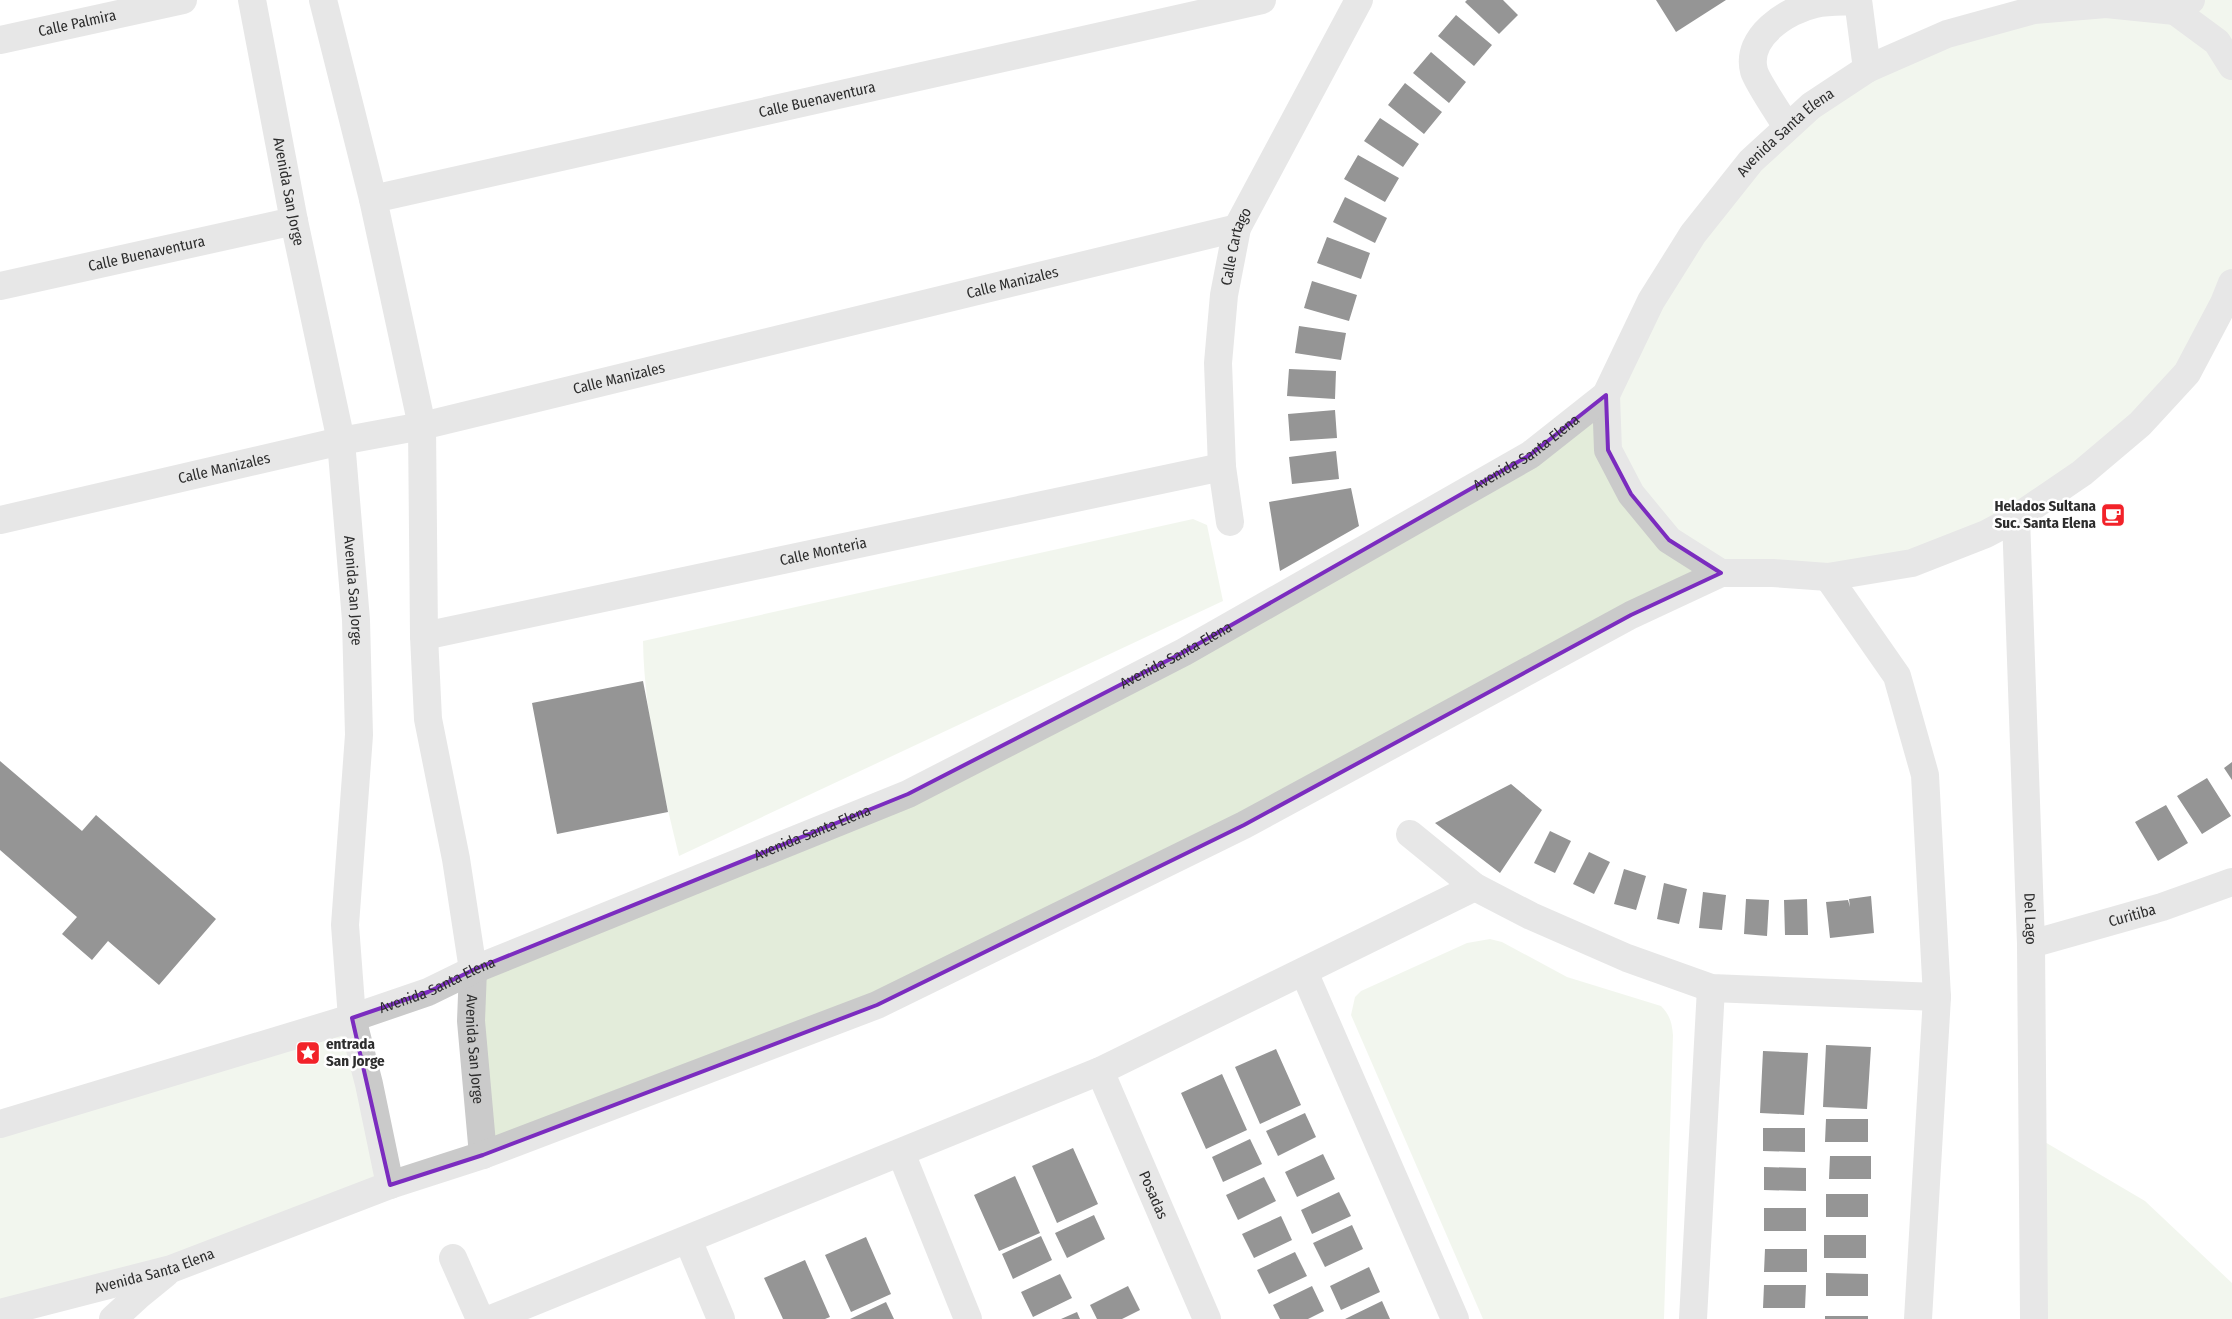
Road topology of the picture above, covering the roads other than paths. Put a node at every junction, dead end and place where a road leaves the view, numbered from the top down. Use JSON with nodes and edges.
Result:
{"nodes":[{"id":1,"x":183,"y":0,"type":"edge"},
{"id":2,"x":252,"y":0,"type":"edge"},
{"id":3,"x":323,"y":0,"type":"edge"},
{"id":4,"x":1262,"y":0,"type":"edge"},
{"id":5,"x":1350,"y":1,"type":"edge"},
{"id":6,"x":1858,"y":1,"type":"edge"},
{"id":7,"x":2031,"y":5,"type":"edge"},
{"id":8,"x":2183,"y":6,"type":"edge"},
{"id":9,"x":0,"y":40,"type":"edge"},
{"id":10,"x":2232,"y":66,"type":"edge"},
{"id":11,"x":1867,"y":70,"type":"junction"},
{"id":12,"x":1787,"y":127,"type":"junction"},
{"id":13,"x":373,"y":199,"type":"junction"},
{"id":14,"x":294,"y":221,"type":"junction"},
{"id":15,"x":1237,"y":228,"type":"junction"},
{"id":16,"x":2232,"y":283,"type":"edge"},
{"id":17,"x":0,"y":286,"type":"edge"},
{"id":18,"x":1606,"y":395,"type":"junction"},
{"id":19,"x":422,"y":426,"type":"junction"},
{"id":20,"x":341,"y":441,"type":"junction"},
{"id":21,"x":1222,"y":467,"type":"junction"},
{"id":22,"x":2016,"y":518,"type":"junction"},
{"id":23,"x":0,"y":520,"type":"edge"},
{"id":24,"x":1230,"y":522,"type":"dead end"},
{"id":25,"x":1721,"y":573,"type":"junction"},
{"id":26,"x":1828,"y":577,"type":"junction"},
{"id":27,"x":424,"y":636,"type":"junction"},
{"id":28,"x":1410,"y":834,"type":"dead end"},
{"id":29,"x":2232,"y":882,"type":"edge"},
{"id":30,"x":1474,"y":887,"type":"junction"},
{"id":31,"x":2031,"y":944,"type":"junction"},
{"id":32,"x":472,"y":970,"type":"junction"},
{"id":33,"x":1304,"y":972,"type":"junction"},
{"id":34,"x":1711,"y":988,"type":"junction"},
{"id":35,"x":1937,"y":997,"type":"junction"},
{"id":36,"x":352,"y":1018,"type":"junction"},
{"id":37,"x":1100,"y":1071,"type":"junction"},
{"id":38,"x":0,"y":1124,"type":"edge"},
{"id":39,"x":901,"y":1153,"type":"junction"},
{"id":40,"x":483,"y":1155,"type":"junction"},
{"id":41,"x":390,"y":1185,"type":"junction"},
{"id":42,"x":688,"y":1240,"type":"junction"},
{"id":43,"x":453,"y":1258,"type":"dead end"},
{"id":44,"x":171,"y":1269,"type":"junction"},
{"id":45,"x":0,"y":1313,"type":"edge"},
{"id":46,"x":114,"y":1319,"type":"edge"},
{"id":47,"x":480,"y":1319,"type":"edge"},
{"id":48,"x":491,"y":1319,"type":"edge"},
{"id":49,"x":721,"y":1319,"type":"edge"},
{"id":50,"x":968,"y":1319,"type":"edge"},
{"id":51,"x":1207,"y":1319,"type":"edge"},
{"id":52,"x":1455,"y":1319,"type":"edge"},
{"id":53,"x":1693,"y":1319,"type":"edge"},
{"id":54,"x":1918,"y":1319,"type":"edge"},
{"id":55,"x":2034,"y":1319,"type":"edge"}],
"edges":[{"from":1,"to":9,"type":"street","name":"Calle Palmira"},
{"from":2,"to":14,"type":"street","name":"Avenida San Jorge"},
{"from":3,"to":13,"type":"street","name":"Avenida San Jorge"},
{"from":4,"to":13,"type":"street","name":"Calle Buenaventura"},
{"from":5,"to":15,"type":"street","name":"Calle Cartago"},
{"from":6,"to":11,"type":"street"},
{"from":6,"to":12,"type":"street"},
{"from":7,"to":8,"type":"street","name":"Avenida Santa Elena"},
{"from":7,"to":11,"type":"street","name":"Avenida Santa Elena"},
{"from":8,"to":10,"type":"street"},
{"from":11,"to":12,"type":"street","name":"Avenida Santa Elena"},
{"from":12,"to":18,"type":"street","name":"Avenida Santa Elena"},
{"from":13,"to":19,"type":"street","name":"Avenida San Jorge"},
{"from":14,"to":17,"type":"street","name":"Calle Buenaventura"},
{"from":14,"to":20,"type":"street","name":"Avenida San Jorge"},
{"from":15,"to":19,"type":"street","name":"Calle Manizales"},
{"from":15,"to":21,"type":"street","name":"Calle Cartago"},
{"from":16,"to":22,"type":"street"},
{"from":18,"to":25,"type":"street"},
{"from":18,"to":32,"type":"street","name":"Avenida Santa Elena"},
{"from":19,"to":20,"type":"street","name":"Calle Manizales"},
{"from":19,"to":27,"type":"street","name":"Avenida San Jorge"},
{"from":20,"to":23,"type":"street","name":"Calle Manizales"},
{"from":20,"to":36,"type":"street","name":"Avenida San Jorge"},
{"from":21,"to":24,"type":"street","name":"Calle Cartago"},
{"from":21,"to":27,"type":"street","name":"Calle Monteria"},
{"from":22,"to":26,"type":"street"},
{"from":22,"to":31,"type":"street","name":"Del Lago"},
{"from":25,"to":26,"type":"street"},
{"from":25,"to":40,"type":"street","name":"Avenida Santa Elena"},
{"from":26,"to":35,"type":"street"},
{"from":27,"to":32,"type":"street","name":"Avenida San Jorge"},
{"from":28,"to":30,"type":"street"},
{"from":29,"to":31,"type":"street","name":"Curitiba"},
{"from":30,"to":33,"type":"street"},
{"from":30,"to":34,"type":"street"},
{"from":31,"to":55,"type":"street","name":"Del Lago"},
{"from":32,"to":36,"type":"street","name":"Avenida Santa Elena"},
{"from":32,"to":40,"type":"street","name":"Avenida San Jorge"},
{"from":33,"to":37,"type":"street"},
{"from":33,"to":52,"type":"street"},
{"from":34,"to":35,"type":"street"},
{"from":34,"to":53,"type":"street"},
{"from":35,"to":54,"type":"street"},
{"from":36,"to":38,"type":"street","name":"Avenida Santa Elena"},
{"from":36,"to":41,"type":"street","name":"Avenida San Jorge"},
{"from":37,"to":39,"type":"street"},
{"from":37,"to":51,"type":"street","name":"Posadas"},
{"from":39,"to":42,"type":"street"},
{"from":39,"to":50,"type":"street"},
{"from":40,"to":41,"type":"street","name":"Avenida Santa Elena"},
{"from":41,"to":44,"type":"street","name":"Avenida Santa Elena"},
{"from":42,"to":48,"type":"street"},
{"from":42,"to":49,"type":"street"},
{"from":43,"to":47,"type":"street"},
{"from":44,"to":45,"type":"street","name":"Avenida Santa Elena"},
{"from":44,"to":46,"type":"street"}]}
